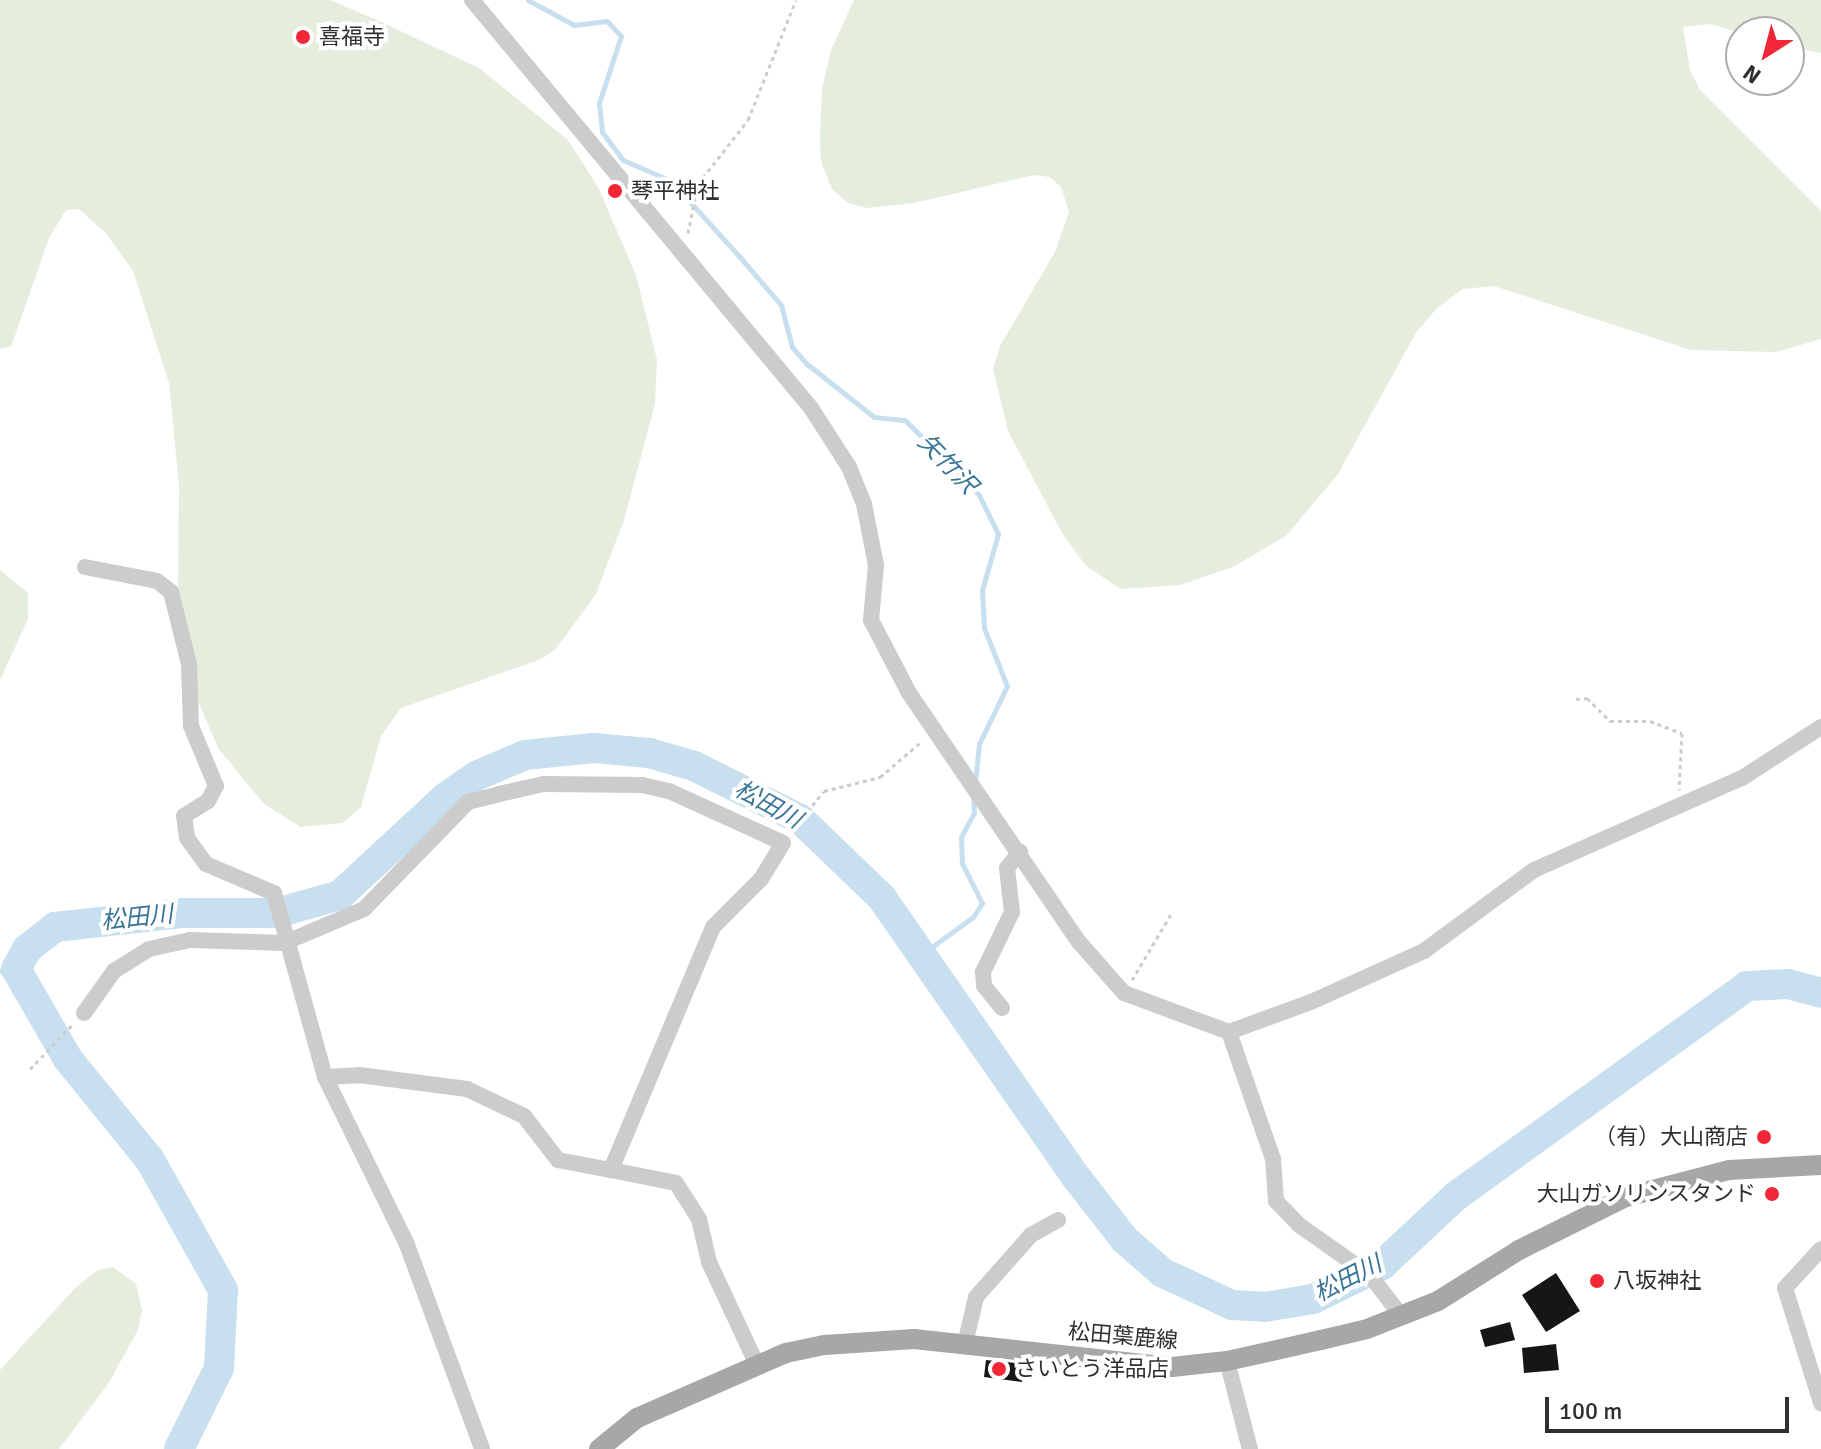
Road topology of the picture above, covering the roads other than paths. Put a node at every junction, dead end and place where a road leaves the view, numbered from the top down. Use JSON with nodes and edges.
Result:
{"nodes":[{"id":1,"x":472,"y":0,"type":"edge"},
{"id":2,"x":85,"y":567,"type":"dead end"},
{"id":3,"x":1821,"y":727,"type":"edge"},
{"id":4,"x":1020,"y":852,"type":"junction"},
{"id":5,"x":284,"y":941,"type":"junction"},
{"id":6,"x":1002,"y":1008,"type":"dead end"},
{"id":7,"x":84,"y":1013,"type":"road end"},
{"id":8,"x":1229,"y":1032,"type":"junction"},
{"id":9,"x":325,"y":1077,"type":"junction"},
{"id":10,"x":1821,"y":1165,"type":"edge"},
{"id":11,"x":611,"y":1170,"type":"junction"},
{"id":12,"x":1058,"y":1220,"type":"dead end"},
{"id":13,"x":1821,"y":1249,"type":"edge"},
{"id":14,"x":1402,"y":1317,"type":"junction"},
{"id":15,"x":965,"y":1344,"type":"junction"},
{"id":16,"x":1227,"y":1361,"type":"junction"},
{"id":17,"x":757,"y":1365,"type":"junction"},
{"id":18,"x":1821,"y":1403,"type":"edge"},
{"id":19,"x":482,"y":1449,"type":"edge"},
{"id":20,"x":599,"y":1449,"type":"edge"},
{"id":21,"x":1250,"y":1449,"type":"edge"}],
"edges":[{"from":1,"to":4,"type":"street"},
{"from":2,"to":5,"type":"street"},
{"from":3,"to":8,"type":"street"},
{"from":4,"to":6,"type":"street"},
{"from":4,"to":8,"type":"street"},
{"from":5,"to":7,"type":"street"},
{"from":5,"to":9,"type":"street"},
{"from":5,"to":11,"type":"street"},
{"from":8,"to":14,"type":"street"},
{"from":9,"to":11,"type":"street"},
{"from":9,"to":19,"type":"street"},
{"from":10,"to":14,"type":"main road","name":"松田葉鹿線"},
{"from":11,"to":17,"type":"street"},
{"from":12,"to":15,"type":"street"},
{"from":13,"to":18,"type":"street"},
{"from":14,"to":16,"type":"main road","name":"松田葉鹿線"},
{"from":15,"to":16,"type":"main road","name":"松田葉鹿線"},
{"from":15,"to":17,"type":"main road","name":"松田葉鹿線"},
{"from":16,"to":21,"type":"street"},
{"from":17,"to":20,"type":"main road","name":"松田葉鹿線"}]}
